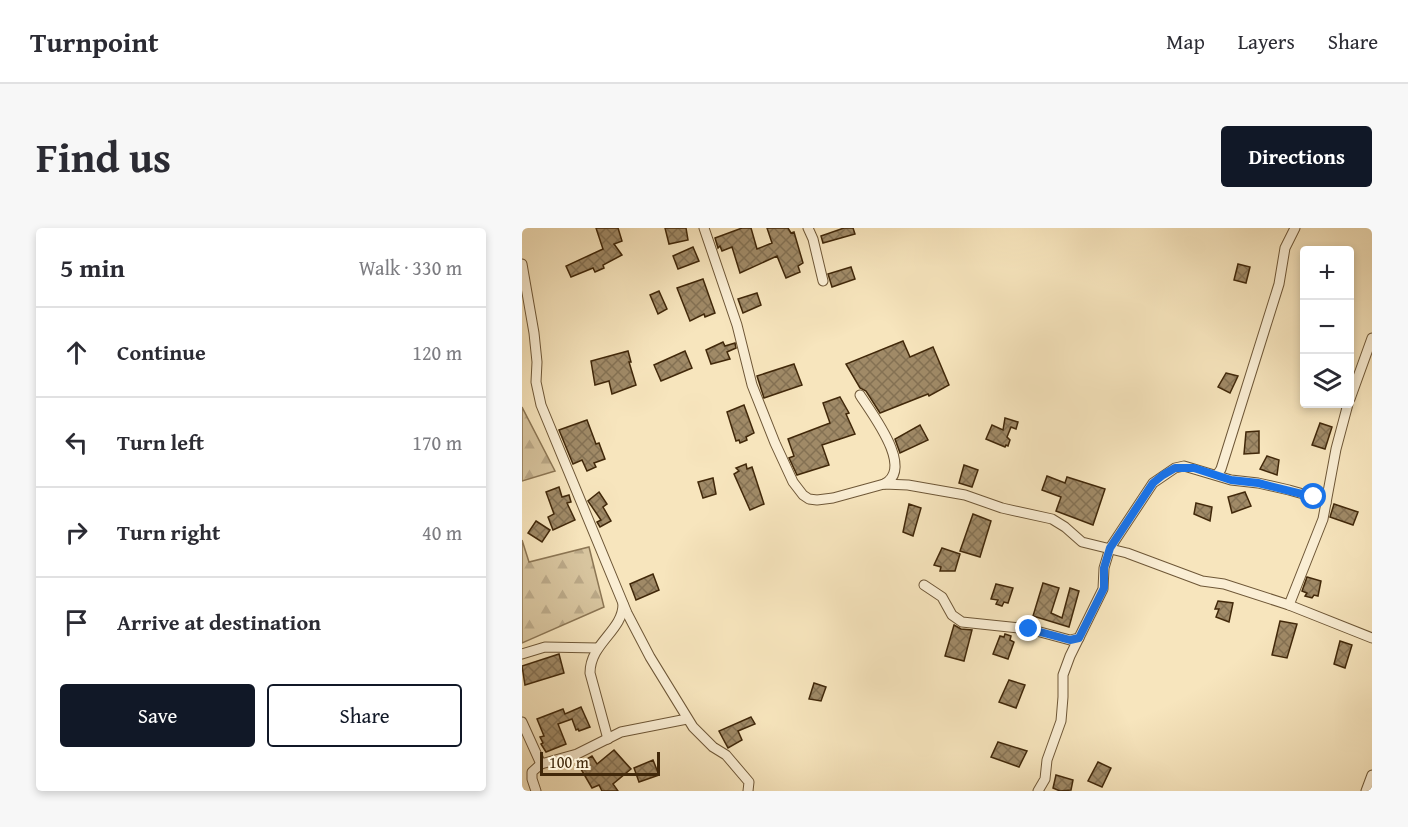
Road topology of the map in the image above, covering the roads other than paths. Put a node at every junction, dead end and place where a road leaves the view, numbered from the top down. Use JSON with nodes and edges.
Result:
{"nodes":[{"id":1,"x":704,"y":228,"type":"edge"},
{"id":2,"x":808,"y":228,"type":"edge"},
{"id":3,"x":1295,"y":228,"type":"edge"},
{"id":4,"x":522,"y":264,"type":"edge"},
{"id":5,"x":823,"y":281,"type":"dead end"},
{"id":6,"x":1372,"y":338,"type":"edge"},
{"id":7,"x":1354,"y":388,"type":"edge"},
{"id":8,"x":860,"y":395,"type":"dead end"},
{"id":9,"x":1347,"y":408,"type":"edge"},
{"id":10,"x":1217,"y":475,"type":"junction"},
{"id":11,"x":884,"y":484,"type":"junction"},
{"id":12,"x":1326,"y":503,"type":"junction"},
{"id":13,"x":1110,"y":548,"type":"junction"},
{"id":14,"x":924,"y":585,"type":"dead end"},
{"id":15,"x":623,"y":603,"type":"junction"},
{"id":16,"x":1290,"y":605,"type":"junction"},
{"id":17,"x":1079,"y":638,"type":"junction"},
{"id":18,"x":1372,"y":638,"type":"edge"},
{"id":19,"x":598,"y":648,"type":"junction"},
{"id":20,"x":522,"y":654,"type":"edge"},
{"id":21,"x":687,"y":718,"type":"junction"},
{"id":22,"x":522,"y":722,"type":"edge"},
{"id":23,"x":608,"y":739,"type":"junction"},
{"id":24,"x":541,"y":764,"type":"junction"},
{"id":25,"x":1372,"y":775,"type":"edge"},
{"id":26,"x":536,"y":791,"type":"edge"},
{"id":27,"x":748,"y":791,"type":"edge"},
{"id":28,"x":1038,"y":791,"type":"edge"},
{"id":29,"x":1366,"y":791,"type":"edge"}],
"edges":[{"from":1,"to":11,"type":"street"},
{"from":2,"to":5,"type":"street"},
{"from":3,"to":10,"type":"street"},
{"from":4,"to":15,"type":"street"},
{"from":6,"to":7,"type":"street"},
{"from":8,"to":11,"type":"street"},
{"from":9,"to":12,"type":"street"},
{"from":10,"to":12,"type":"street"},
{"from":10,"to":13,"type":"street"},
{"from":11,"to":13,"type":"street"},
{"from":12,"to":16,"type":"street"},
{"from":13,"to":16,"type":"street"},
{"from":13,"to":17,"type":"street"},
{"from":14,"to":17,"type":"street"},
{"from":15,"to":19,"type":"street"},
{"from":15,"to":21,"type":"street"},
{"from":16,"to":18,"type":"street"},
{"from":17,"to":28,"type":"street"},
{"from":19,"to":20,"type":"street"},
{"from":19,"to":23,"type":"street"},
{"from":21,"to":23,"type":"street"},
{"from":21,"to":27,"type":"street"},
{"from":22,"to":24,"type":"street"},
{"from":23,"to":24,"type":"street"},
{"from":24,"to":26,"type":"street"},
{"from":25,"to":29,"type":"street"}]}
